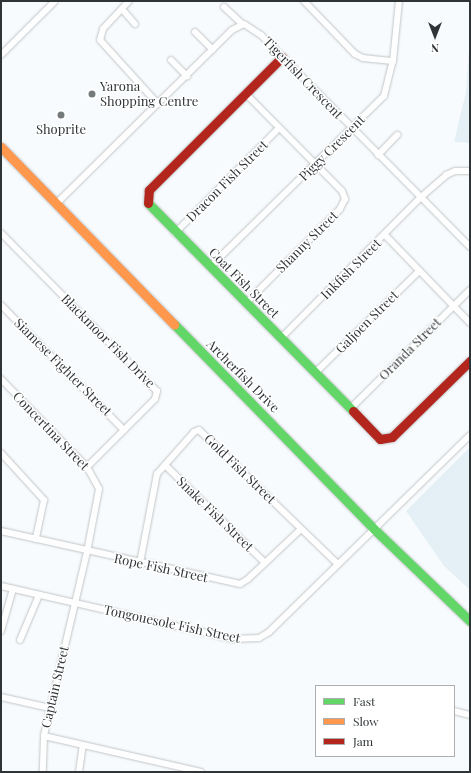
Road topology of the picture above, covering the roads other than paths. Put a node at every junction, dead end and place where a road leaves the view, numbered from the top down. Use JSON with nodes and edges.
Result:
{"nodes":[{"id":1,"x":56,"y":1,"type":"edge"},
{"id":2,"x":129,"y":1,"type":"edge"},
{"id":3,"x":304,"y":1,"type":"edge"},
{"id":4,"x":399,"y":1,"type":"edge"},
{"id":5,"x":224,"y":8,"type":"dead end"},
{"id":6,"x":122,"y":9,"type":"junction"},
{"id":7,"x":135,"y":24,"type":"dead end"},
{"id":8,"x":242,"y":24,"type":"junction"},
{"id":9,"x":195,"y":32,"type":"dead end"},
{"id":10,"x":213,"y":50,"type":"junction"},
{"id":11,"x":1,"y":55,"type":"edge"},
{"id":12,"x":282,"y":57,"type":"junction"},
{"id":13,"x":171,"y":60,"type":"dead end"},
{"id":14,"x":392,"y":61,"type":"junction"},
{"id":15,"x":187,"y":76,"type":"junction"},
{"id":16,"x":245,"y":92,"type":"junction"},
{"id":17,"x":158,"y":104,"type":"junction"},
{"id":18,"x":351,"y":127,"type":"junction"},
{"id":19,"x":279,"y":128,"type":"junction"},
{"id":20,"x":397,"y":135,"type":"dead end"},
{"id":21,"x":1,"y":147,"type":"edge"},
{"id":22,"x":378,"y":155,"type":"junction"},
{"id":23,"x":314,"y":165,"type":"junction"},
{"id":24,"x":470,"y":171,"type":"edge"},
{"id":25,"x":420,"y":198,"type":"junction"},
{"id":26,"x":56,"y":204,"type":"junction"},
{"id":27,"x":1,"y":233,"type":"edge"},
{"id":28,"x":175,"y":233,"type":"junction"},
{"id":29,"x":385,"y":235,"type":"junction"},
{"id":30,"x":470,"y":247,"type":"edge"},
{"id":31,"x":210,"y":267,"type":"junction"},
{"id":32,"x":419,"y":271,"type":"junction"},
{"id":33,"x":470,"y":290,"type":"edge"},
{"id":34,"x":246,"y":303,"type":"junction"},
{"id":35,"x":1,"y":305,"type":"edge"},
{"id":36,"x":454,"y":306,"type":"junction"},
{"id":37,"x":470,"y":323,"type":"edge"},
{"id":38,"x":281,"y":338,"type":"junction"},
{"id":39,"x":470,"y":361,"type":"edge"},
{"id":40,"x":315,"y":373,"type":"junction"},
{"id":41,"x":1,"y":379,"type":"edge"},
{"id":42,"x":350,"y":409,"type":"junction"},
{"id":43,"x":124,"y":430,"type":"junction"},
{"id":44,"x":470,"y":435,"type":"edge"},
{"id":45,"x":1,"y":453,"type":"edge"},
{"id":46,"x":165,"y":465,"type":"junction"},
{"id":47,"x":87,"y":467,"type":"junction"},
{"id":48,"x":301,"y":529,"type":"junction"},
{"id":49,"x":374,"y":529,"type":"junction"},
{"id":50,"x":1,"y":531,"type":"edge"},
{"id":51,"x":36,"y":539,"type":"junction"},
{"id":52,"x":87,"y":552,"type":"junction"},
{"id":53,"x":140,"y":563,"type":"junction"},
{"id":54,"x":265,"y":563,"type":"junction"},
{"id":55,"x":338,"y":564,"type":"junction"},
{"id":56,"x":1,"y":586,"type":"edge"},
{"id":57,"x":13,"y":589,"type":"junction"},
{"id":58,"x":39,"y":595,"type":"junction"},
{"id":59,"x":76,"y":603,"type":"junction"},
{"id":60,"x":470,"y":621,"type":"edge"},
{"id":61,"x":1,"y":632,"type":"edge"},
{"id":62,"x":20,"y":640,"type":"dead end"},
{"id":63,"x":1,"y":697,"type":"edge"},
{"id":64,"x":50,"y":708,"type":"junction"},
{"id":65,"x":455,"y":711,"type":"edge"},
{"id":66,"x":470,"y":715,"type":"edge"},
{"id":67,"x":44,"y":736,"type":"junction"},
{"id":68,"x":83,"y":745,"type":"junction"},
{"id":69,"x":177,"y":769,"type":"edge"},
{"id":70,"x":43,"y":772,"type":"edge"},
{"id":71,"x":79,"y":772,"type":"edge"},
{"id":72,"x":201,"y":772,"type":"edge"}],
"edges":[{"from":1,"to":11,"type":"street"},
{"from":2,"to":6,"type":"street"},
{"from":3,"to":14,"type":"street"},
{"from":4,"to":14,"type":"street","name":"Piggy Crescent"},
{"from":5,"to":8,"type":"street","name":"Tigerfish Crescent"},
{"from":6,"to":7,"type":"street"},
{"from":6,"to":17,"type":"street"},
{"from":8,"to":10,"type":"street"},
{"from":8,"to":12,"type":"street","name":"Tigerfish Crescent"},
{"from":9,"to":10,"type":"street"},
{"from":10,"to":15,"type":"street"},
{"from":12,"to":16,"type":"street","name":"Coat Fish Street"},
{"from":12,"to":18,"type":"street","name":"Tigerfish Crescent"},
{"from":13,"to":15,"type":"street"},
{"from":14,"to":18,"type":"street","name":"Piggy Crescent"},
{"from":15,"to":17,"type":"street"},
{"from":16,"to":19,"type":"street","name":"Shanny Street"},
{"from":16,"to":28,"type":"street","name":"Coat Fish Street"},
{"from":17,"to":26,"type":"street"},
{"from":18,"to":22,"type":"street","name":"Tigerfish Crescent"},
{"from":18,"to":23,"type":"street","name":"Piggy Crescent"},
{"from":19,"to":23,"type":"street","name":"Shanny Street"},
{"from":19,"to":28,"type":"street","name":"Dracon Fish Street"},
{"from":20,"to":22,"type":"street"},
{"from":21,"to":26,"type":"street","name":"Archerfish Drive"},
{"from":22,"to":25,"type":"street","name":"Tigerfish Crescent"},
{"from":23,"to":31,"type":"street","name":"Piggy Crescent"},
{"from":23,"to":34,"type":"street","name":"Shanny Street"},
{"from":24,"to":25,"type":"street"},
{"from":25,"to":29,"type":"street","name":"Inkfish Street"},
{"from":25,"to":30,"type":"street","name":"Tigerfish Crescent"},
{"from":26,"to":49,"type":"street","name":"Archerfish Drive"},
{"from":27,"to":43,"type":"street","name":"Blackmoor Fish Drive"},
{"from":28,"to":31,"type":"street","name":"Coat Fish Street"},
{"from":29,"to":32,"type":"street"},
{"from":29,"to":38,"type":"street","name":"Inkfish Street"},
{"from":31,"to":34,"type":"street","name":"Coat Fish Street"},
{"from":32,"to":36,"type":"street"},
{"from":32,"to":40,"type":"street","name":"Galjoen Street"},
{"from":33,"to":36,"type":"street","name":"Oranda Street"},
{"from":34,"to":38,"type":"street","name":"Coat Fish Street"},
{"from":35,"to":43,"type":"street","name":"Siamese Fighter Street"},
{"from":36,"to":37,"type":"street"},
{"from":36,"to":42,"type":"street","name":"Oranda Street"},
{"from":38,"to":40,"type":"street","name":"Coat Fish Street"},
{"from":39,"to":42,"type":"street","name":"Coat Fish Street"},
{"from":40,"to":42,"type":"street","name":"Coat Fish Street"},
{"from":41,"to":47,"type":"street","name":"Concertina Street"},
{"from":43,"to":47,"type":"street","name":"Blackmoor Fish Drive"},
{"from":44,"to":49,"type":"street"},
{"from":45,"to":51,"type":"street"},
{"from":46,"to":48,"type":"street","name":"Gold Fish Street"},
{"from":46,"to":53,"type":"street","name":"Gold Fish Street"},
{"from":46,"to":54,"type":"street","name":"Snake Fish Street"},
{"from":47,"to":52,"type":"street","name":"Concertina Street"},
{"from":48,"to":54,"type":"street","name":"Rope Fish Street"},
{"from":48,"to":55,"type":"street","name":"Gold Fish Street"},
{"from":49,"to":55,"type":"street","name":"Tongouesole Fish Street"},
{"from":49,"to":60,"type":"street","name":"Archerfish Drive"},
{"from":50,"to":51,"type":"street","name":"Rope Fish Street"},
{"from":51,"to":52,"type":"street","name":"Rope Fish Street"},
{"from":52,"to":53,"type":"street","name":"Rope Fish Street"},
{"from":52,"to":59,"type":"street","name":"Concertina Street"},
{"from":53,"to":54,"type":"street","name":"Rope Fish Street"},
{"from":55,"to":59,"type":"street","name":"Tongouesole Fish Street"},
{"from":56,"to":57,"type":"street","name":"Tongouesole Fish Street"},
{"from":57,"to":58,"type":"street","name":"Tongouesole Fish Street"},
{"from":57,"to":61,"type":"street"},
{"from":58,"to":59,"type":"street","name":"Tongouesole Fish Street"},
{"from":58,"to":62,"type":"street"},
{"from":59,"to":64,"type":"street","name":"Captain Street"},
{"from":63,"to":64,"type":"street"},
{"from":64,"to":67,"type":"street","name":"Captain Street"},
{"from":65,"to":66,"type":"street"},
{"from":67,"to":68,"type":"street"},
{"from":67,"to":70,"type":"street","name":"Captain Street"},
{"from":68,"to":69,"type":"street"},
{"from":68,"to":71,"type":"street"},
{"from":69,"to":72,"type":"street"}]}
